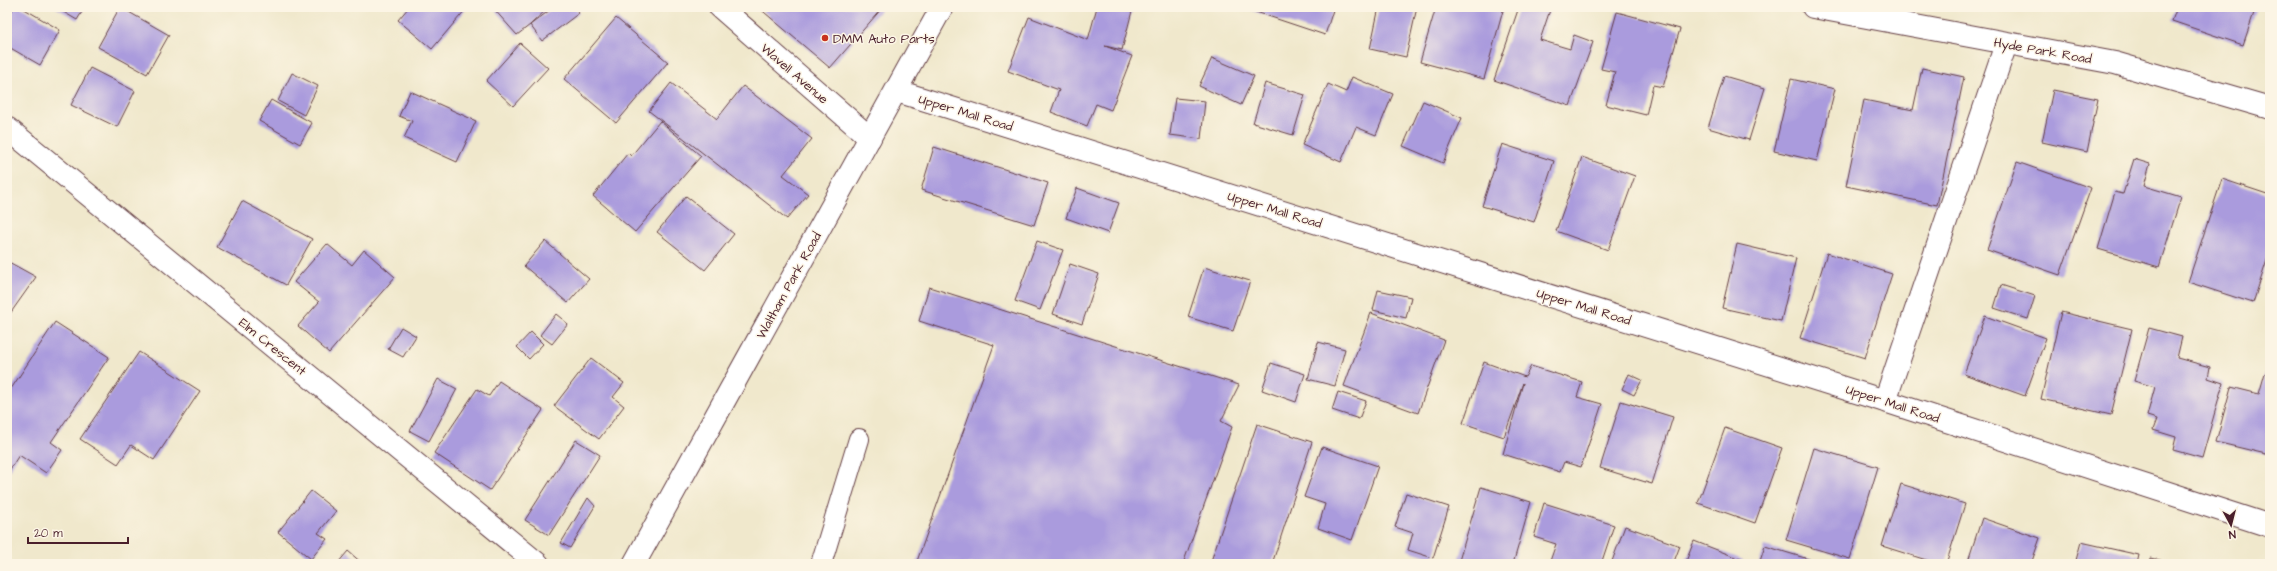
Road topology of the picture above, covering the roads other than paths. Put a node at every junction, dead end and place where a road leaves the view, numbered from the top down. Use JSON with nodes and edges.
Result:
{"nodes":[{"id":1,"x":720,"y":7,"type":"edge"},
{"id":2,"x":942,"y":7,"type":"edge"},
{"id":3,"x":1813,"y":7,"type":"edge"},
{"id":4,"x":2006,"y":44,"type":"junction"},
{"id":5,"x":897,"y":91,"type":"junction"},
{"id":6,"x":2270,"y":108,"type":"edge"},
{"id":7,"x":7,"y":128,"type":"edge"},
{"id":8,"x":870,"y":138,"type":"junction"},
{"id":9,"x":1885,"y":401,"type":"junction"},
{"id":10,"x":859,"y":439,"type":"dead end"},
{"id":11,"x":2270,"y":526,"type":"edge"},
{"id":12,"x":538,"y":564,"type":"edge"},
{"id":13,"x":634,"y":564,"type":"edge"},
{"id":14,"x":821,"y":564,"type":"edge"}],
"edges":[{"from":1,"to":8,"type":"street","name":"Wavell Avenue"},
{"from":2,"to":5,"type":"street","name":"Waltham Park Road"},
{"from":3,"to":4,"type":"street","name":"Hyde Park Road"},
{"from":4,"to":6,"type":"street","name":"Hyde Park Road"},
{"from":4,"to":9,"type":"street"},
{"from":5,"to":8,"type":"street","name":"Waltham Park Road"},
{"from":5,"to":9,"type":"street","name":"Upper Mall Road"},
{"from":7,"to":12,"type":"street","name":"Elm Crescent"},
{"from":8,"to":13,"type":"street","name":"Waltham Park Road"},
{"from":9,"to":11,"type":"street","name":"Upper Mall Road"},
{"from":10,"to":14,"type":"lane"}]}
